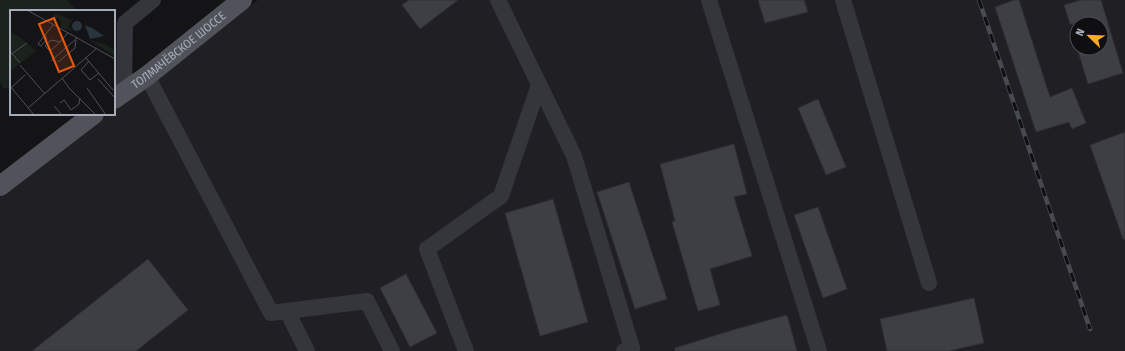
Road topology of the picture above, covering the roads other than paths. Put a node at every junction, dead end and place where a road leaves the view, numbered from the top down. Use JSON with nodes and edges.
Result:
{"nodes":[{"id":1,"x":153,"y":0,"type":"edge"},
{"id":2,"x":242,"y":0,"type":"edge"},
{"id":3,"x":498,"y":0,"type":"edge"},
{"id":4,"x":709,"y":0,"type":"edge"},
{"id":5,"x":843,"y":0,"type":"edge"},
{"id":6,"x":146,"y":76,"type":"junction"},
{"id":7,"x":539,"y":85,"type":"junction"},
{"id":8,"x":119,"y":95,"type":"edge"},
{"id":9,"x":93,"y":115,"type":"edge"},
{"id":10,"x":0,"y":186,"type":"edge"},
{"id":11,"x":929,"y":283,"type":"dead end"},
{"id":12,"x":287,"y":311,"type":"junction"},
{"id":13,"x":307,"y":351,"type":"edge"},
{"id":14,"x":392,"y":351,"type":"edge"},
{"id":15,"x":466,"y":351,"type":"edge"},
{"id":16,"x":624,"y":351,"type":"edge"},
{"id":17,"x":819,"y":351,"type":"edge"}],
"edges":[{"from":1,"to":8,"type":"lane"},
{"from":2,"to":6,"type":"main road","name":"ТОЛМАЧЁВСКОЕ ШОССЕ"},
{"from":3,"to":7,"type":"lane"},
{"from":4,"to":17,"type":"lane"},
{"from":5,"to":11,"type":"lane"},
{"from":6,"to":8,"type":"main road","name":"ТОЛМАЧЁВСКОЕ ШОССЕ"},
{"from":6,"to":12,"type":"lane"},
{"from":7,"to":15,"type":"lane"},
{"from":7,"to":16,"type":"lane"},
{"from":9,"to":10,"type":"main road"},
{"from":12,"to":13,"type":"lane"},
{"from":12,"to":14,"type":"lane"}]}
